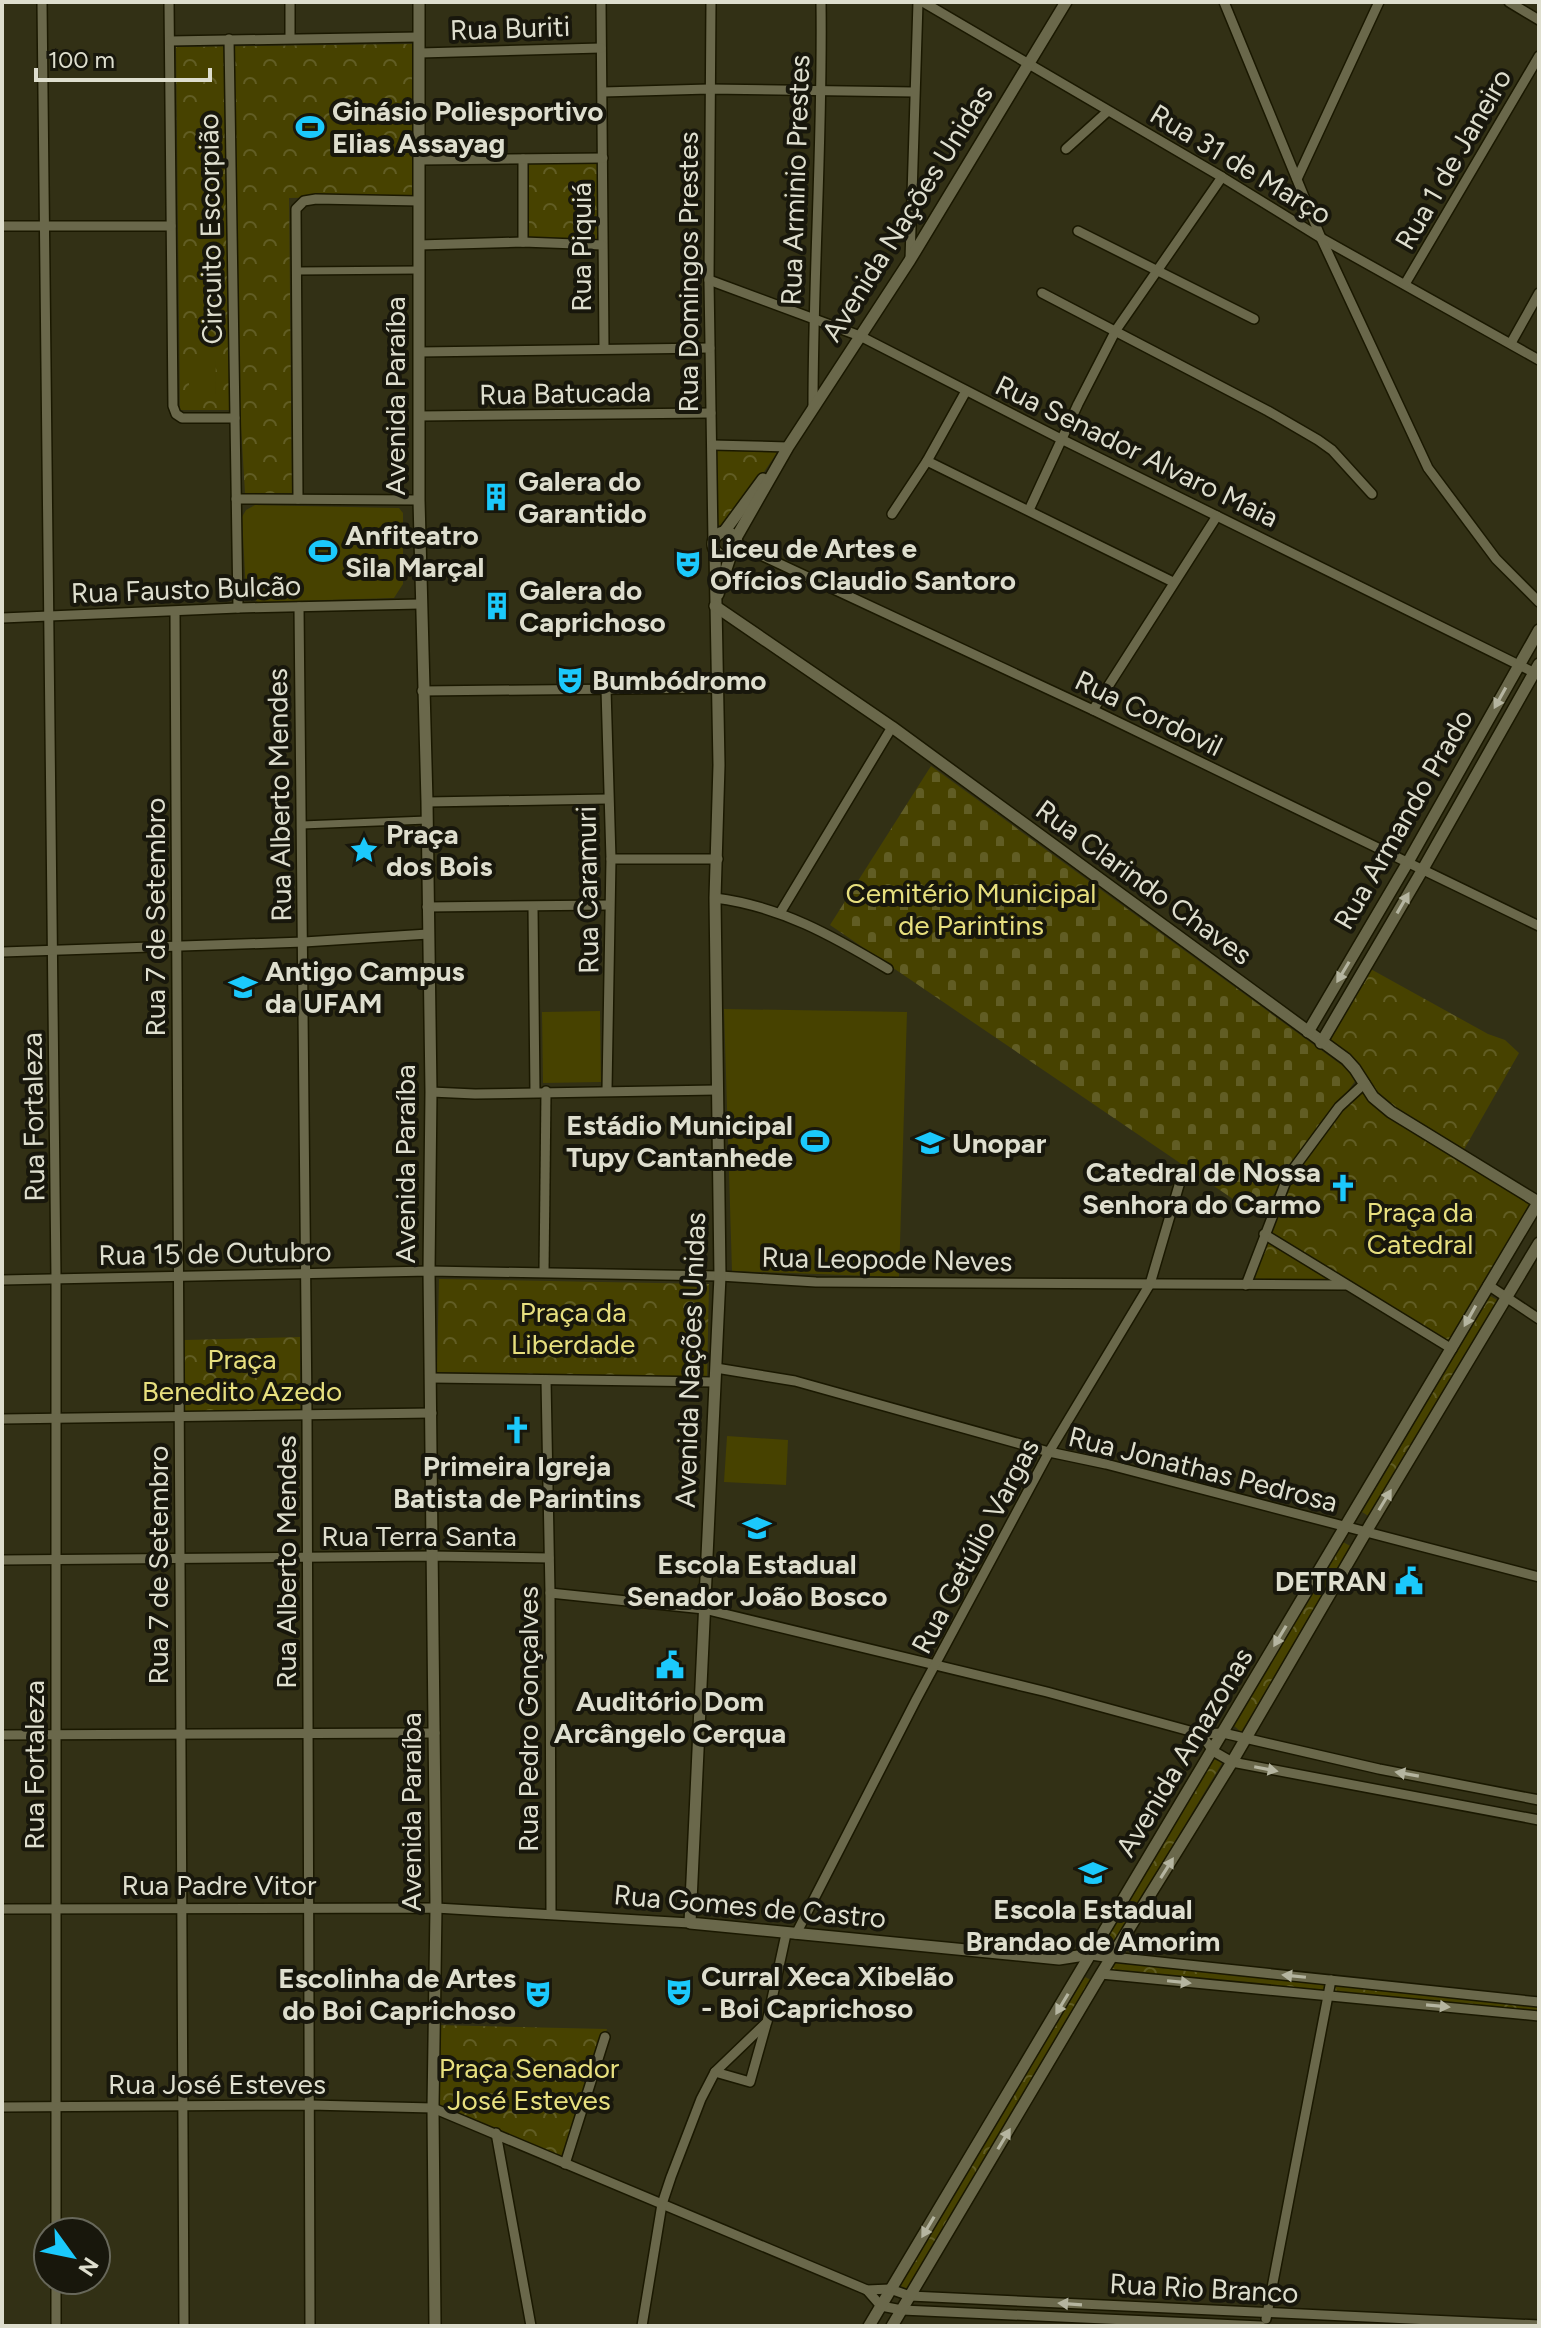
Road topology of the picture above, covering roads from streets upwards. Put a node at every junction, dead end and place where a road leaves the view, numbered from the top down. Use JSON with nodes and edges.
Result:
{"nodes":[{"id":1,"x":42,"y":2,"type":"edge"},
{"id":2,"x":169,"y":2,"type":"edge"},
{"id":3,"x":290,"y":2,"type":"edge"},
{"id":4,"x":419,"y":2,"type":"edge"},
{"id":5,"x":601,"y":2,"type":"edge"},
{"id":6,"x":711,"y":2,"type":"edge"},
{"id":7,"x":821,"y":2,"type":"edge"},
{"id":8,"x":921,"y":2,"type":"edge"},
{"id":9,"x":1066,"y":2,"type":"edge"},
{"id":10,"x":1224,"y":2,"type":"edge"},
{"id":11,"x":1379,"y":2,"type":"edge"},
{"id":12,"x":1509,"y":2,"type":"edge"},
{"id":13,"x":1539,"y":20,"type":"edge"},
{"id":14,"x":290,"y":37,"type":"junction"},
{"id":15,"x":419,"y":37,"type":"junction"},
{"id":16,"x":229,"y":39,"type":"junction"},
{"id":17,"x":170,"y":41,"type":"junction"},
{"id":18,"x":601,"y":48,"type":"junction"},
{"id":19,"x":420,"y":53,"type":"junction"},
{"id":20,"x":1539,"y":56,"type":"edge"},
{"id":21,"x":1027,"y":64,"type":"junction"},
{"id":22,"x":709,"y":89,"type":"junction"},
{"id":23,"x":823,"y":89,"type":"junction"},
{"id":24,"x":603,"y":92,"type":"junction"},
{"id":25,"x":914,"y":92,"type":"junction"},
{"id":26,"x":1108,"y":111,"type":"junction"},
{"id":27,"x":1066,"y":149,"type":"dead end"},
{"id":28,"x":603,"y":158,"type":"junction"},
{"id":29,"x":523,"y":159,"type":"junction"},
{"id":30,"x":420,"y":160,"type":"junction"},
{"id":31,"x":1222,"y":177,"type":"junction"},
{"id":32,"x":1297,"y":179,"type":"junction"},
{"id":33,"x":419,"y":201,"type":"junction"},
{"id":34,"x":2,"y":226,"type":"edge"},
{"id":35,"x":44,"y":226,"type":"junction"},
{"id":36,"x":171,"y":226,"type":"junction"},
{"id":37,"x":1078,"y":231,"type":"dead end"},
{"id":38,"x":1321,"y":238,"type":"junction"},
{"id":39,"x":523,"y":242,"type":"junction"},
{"id":40,"x":419,"y":245,"type":"junction"},
{"id":41,"x":602,"y":245,"type":"junction"},
{"id":42,"x":910,"y":260,"type":"junction"},
{"id":43,"x":419,"y":270,"type":"junction"},
{"id":44,"x":1157,"y":270,"type":"junction"},
{"id":45,"x":297,"y":271,"type":"junction"},
{"id":46,"x":709,"y":280,"type":"junction"},
{"id":47,"x":1405,"y":284,"type":"junction"},
{"id":48,"x":1042,"y":293,"type":"dead end"},
{"id":49,"x":1539,"y":293,"type":"edge"},
{"id":50,"x":813,"y":318,"type":"junction"},
{"id":51,"x":1254,"y":319,"type":"dead end"},
{"id":52,"x":1116,"y":330,"type":"junction"},
{"id":53,"x":860,"y":336,"type":"junction"},
{"id":54,"x":1511,"y":343,"type":"junction"},
{"id":55,"x":604,"y":348,"type":"junction"},
{"id":56,"x":710,"y":348,"type":"junction"},
{"id":57,"x":419,"y":352,"type":"junction"},
{"id":58,"x":1539,"y":360,"type":"edge"},
{"id":59,"x":966,"y":391,"type":"junction"},
{"id":60,"x":813,"y":407,"type":"junction"},
{"id":61,"x":711,"y":413,"type":"junction"},
{"id":62,"x":419,"y":416,"type":"junction"},
{"id":63,"x":235,"y":418,"type":"junction"},
{"id":64,"x":1061,"y":439,"type":"junction"},
{"id":65,"x":712,"y":445,"type":"junction"},
{"id":66,"x":788,"y":447,"type":"junction"},
{"id":67,"x":927,"y":461,"type":"junction"},
{"id":68,"x":1372,"y":494,"type":"dead end"},
{"id":69,"x":236,"y":499,"type":"junction"},
{"id":70,"x":298,"y":499,"type":"junction"},
{"id":71,"x":419,"y":500,"type":"junction"},
{"id":72,"x":1029,"y":510,"type":"junction"},
{"id":73,"x":892,"y":514,"type":"dead end"},
{"id":74,"x":1217,"y":516,"type":"junction"},
{"id":75,"x":724,"y":532,"type":"junction"},
{"id":76,"x":714,"y":546,"type":"junction"},
{"id":77,"x":735,"y":546,"type":"junction"},
{"id":78,"x":1173,"y":582,"type":"junction"},
{"id":79,"x":1539,"y":602,"type":"edge"},
{"id":80,"x":420,"y":604,"type":"junction"},
{"id":81,"x":715,"y":606,"type":"junction"},
{"id":82,"x":299,"y":607,"type":"junction"},
{"id":83,"x":238,"y":608,"type":"junction"},
{"id":84,"x":175,"y":612,"type":"junction"},
{"id":85,"x":50,"y":616,"type":"junction"},
{"id":86,"x":2,"y":618,"type":"edge"},
{"id":87,"x":1539,"y":630,"type":"edge"},
{"id":88,"x":1519,"y":664,"type":"junction"},
{"id":89,"x":1537,"y":670,"type":"edge"},
{"id":90,"x":717,"y":688,"type":"junction"},
{"id":91,"x":606,"y":689,"type":"junction"},
{"id":92,"x":422,"y":691,"type":"junction"},
{"id":93,"x":1093,"y":710,"type":"junction"},
{"id":94,"x":892,"y":727,"type":"junction"},
{"id":95,"x":608,"y":799,"type":"junction"},
{"id":96,"x":427,"y":802,"type":"junction"},
{"id":97,"x":427,"y":820,"type":"junction"},
{"id":98,"x":302,"y":825,"type":"junction"},
{"id":99,"x":611,"y":859,"type":"junction"},
{"id":100,"x":718,"y":859,"type":"junction"},
{"id":101,"x":1408,"y":862,"type":"junction"},
{"id":102,"x":1423,"y":869,"type":"junction"},
{"id":103,"x":715,"y":898,"type":"junction"},
{"id":104,"x":609,"y":905,"type":"junction"},
{"id":105,"x":427,"y":907,"type":"junction"},
{"id":106,"x":533,"y":907,"type":"junction"},
{"id":107,"x":780,"y":913,"type":"junction"},
{"id":108,"x":1539,"y":926,"type":"edge"},
{"id":109,"x":428,"y":934,"type":"junction"},
{"id":110,"x":304,"y":942,"type":"junction"},
{"id":111,"x":178,"y":944,"type":"junction"},
{"id":112,"x":53,"y":951,"type":"junction"},
{"id":113,"x":2,"y":952,"type":"edge"},
{"id":114,"x":888,"y":969,"type":"dead end"},
{"id":115,"x":1308,"y":1032,"type":"junction"},
{"id":116,"x":1321,"y":1043,"type":"junction"},
{"id":117,"x":1365,"y":1083,"type":"junction"},
{"id":118,"x":607,"y":1090,"type":"junction"},
{"id":119,"x":717,"y":1090,"type":"junction"},
{"id":120,"x":431,"y":1092,"type":"junction"},
{"id":121,"x":540,"y":1092,"type":"junction"},
{"id":122,"x":1182,"y":1175,"type":"dead end"},
{"id":123,"x":1539,"y":1202,"type":"edge"},
{"id":124,"x":1264,"y":1234,"type":"junction"},
{"id":125,"x":1539,"y":1243,"type":"edge"},
{"id":126,"x":429,"y":1271,"type":"junction"},
{"id":127,"x":544,"y":1272,"type":"junction"},
{"id":128,"x":178,"y":1274,"type":"junction"},
{"id":129,"x":305,"y":1275,"type":"junction"},
{"id":130,"x":720,"y":1276,"type":"junction"},
{"id":131,"x":56,"y":1278,"type":"junction"},
{"id":132,"x":2,"y":1280,"type":"edge"},
{"id":133,"x":1150,"y":1284,"type":"junction"},
{"id":134,"x":1246,"y":1285,"type":"junction"},
{"id":135,"x":1345,"y":1285,"type":"junction"},
{"id":136,"x":1488,"y":1285,"type":"junction"},
{"id":137,"x":1507,"y":1297,"type":"junction"},
{"id":138,"x":1539,"y":1319,"type":"edge"},
{"id":139,"x":1452,"y":1349,"type":"junction"},
{"id":140,"x":716,"y":1368,"type":"junction"},
{"id":141,"x":431,"y":1378,"type":"junction"},
{"id":142,"x":546,"y":1380,"type":"junction"},
{"id":143,"x":714,"y":1382,"type":"junction"},
{"id":144,"x":432,"y":1413,"type":"junction"},
{"id":145,"x":307,"y":1414,"type":"junction"},
{"id":146,"x":180,"y":1416,"type":"junction"},
{"id":147,"x":56,"y":1418,"type":"junction"},
{"id":148,"x":2,"y":1419,"type":"edge"},
{"id":149,"x":1049,"y":1452,"type":"junction"},
{"id":150,"x":1344,"y":1528,"type":"junction"},
{"id":151,"x":1365,"y":1534,"type":"junction"},
{"id":152,"x":432,"y":1556,"type":"junction"},
{"id":153,"x":549,"y":1558,"type":"junction"},
{"id":154,"x":57,"y":1559,"type":"junction"},
{"id":155,"x":180,"y":1559,"type":"junction"},
{"id":156,"x":307,"y":1559,"type":"junction"},
{"id":157,"x":2,"y":1560,"type":"edge"},
{"id":158,"x":1539,"y":1577,"type":"edge"},
{"id":159,"x":550,"y":1593,"type":"junction"},
{"id":160,"x":704,"y":1609,"type":"junction"},
{"id":161,"x":935,"y":1665,"type":"junction"},
{"id":162,"x":309,"y":1733,"type":"junction"},
{"id":163,"x":435,"y":1733,"type":"junction"},
{"id":164,"x":1223,"y":1733,"type":"junction"},
{"id":165,"x":1201,"y":1734,"type":"junction"},
{"id":166,"x":2,"y":1735,"type":"edge"},
{"id":167,"x":56,"y":1735,"type":"junction"},
{"id":168,"x":181,"y":1735,"type":"junction"},
{"id":169,"x":1245,"y":1738,"type":"junction"},
{"id":170,"x":1213,"y":1751,"type":"junction"},
{"id":171,"x":1232,"y":1762,"type":"junction"},
{"id":172,"x":1379,"y":1769,"type":"junction"},
{"id":173,"x":1454,"y":1782,"type":"junction"},
{"id":174,"x":1375,"y":1790,"type":"junction"},
{"id":175,"x":1539,"y":1800,"type":"edge"},
{"id":176,"x":1450,"y":1803,"type":"junction"},
{"id":177,"x":1539,"y":1820,"type":"edge"},
{"id":178,"x":309,"y":1906,"type":"junction"},
{"id":179,"x":183,"y":1907,"type":"junction"},
{"id":180,"x":436,"y":1908,"type":"junction"},
{"id":181,"x":2,"y":1909,"type":"edge"},
{"id":182,"x":57,"y":1909,"type":"junction"},
{"id":183,"x":551,"y":1913,"type":"junction"},
{"id":184,"x":690,"y":1923,"type":"junction"},
{"id":185,"x":791,"y":1934,"type":"junction"},
{"id":186,"x":1091,"y":1954,"type":"junction"},
{"id":187,"x":1112,"y":1957,"type":"junction"},
{"id":188,"x":1059,"y":1959,"type":"junction"},
{"id":189,"x":1082,"y":1971,"type":"junction"},
{"id":190,"x":1101,"y":1974,"type":"junction"},
{"id":191,"x":1331,"y":1980,"type":"junction"},
{"id":192,"x":1329,"y":1997,"type":"junction"},
{"id":193,"x":1539,"y":2002,"type":"edge"},
{"id":194,"x":1539,"y":2016,"type":"edge"},
{"id":195,"x":767,"y":2022,"type":"junction"},
{"id":196,"x":605,"y":2037,"type":"dead end"},
{"id":197,"x":715,"y":2072,"type":"junction"},
{"id":198,"x":310,"y":2105,"type":"junction"},
{"id":199,"x":57,"y":2106,"type":"junction"},
{"id":200,"x":184,"y":2106,"type":"junction"},
{"id":201,"x":2,"y":2107,"type":"edge"},
{"id":202,"x":433,"y":2108,"type":"junction"},
{"id":203,"x":496,"y":2133,"type":"junction"},
{"id":204,"x":565,"y":2164,"type":"junction"},
{"id":205,"x":662,"y":2204,"type":"junction"},
{"id":206,"x":56,"y":2216,"type":"edge"},
{"id":207,"x":890,"y":2289,"type":"junction"},
{"id":208,"x":867,"y":2290,"type":"junction"},
{"id":209,"x":56,"y":2296,"type":"edge"},
{"id":210,"x":910,"y":2296,"type":"junction"},
{"id":211,"x":881,"y":2306,"type":"junction"},
{"id":212,"x":902,"y":2310,"type":"junction"},
{"id":213,"x":1267,"y":2314,"type":"junction"},
{"id":214,"x":1539,"y":2325,"type":"edge"},
{"id":215,"x":56,"y":2326,"type":"edge"},
{"id":216,"x":184,"y":2326,"type":"edge"},
{"id":217,"x":310,"y":2326,"type":"edge"},
{"id":218,"x":435,"y":2326,"type":"edge"},
{"id":219,"x":531,"y":2326,"type":"edge"},
{"id":220,"x":642,"y":2326,"type":"edge"},
{"id":221,"x":869,"y":2326,"type":"edge"},
{"id":222,"x":892,"y":2326,"type":"edge"},
{"id":223,"x":1264,"y":2326,"type":"edge"}],
"edges":[{"from":1,"to":35,"type":"street","name":"Rua Fortaleza"},
{"from":2,"to":17,"type":"street"},
{"from":3,"to":14,"type":"street"},
{"from":4,"to":15,"type":"street","name":"Avenida Paraíba"},
{"from":5,"to":18,"type":"street","name":"Rua Piquiá"},
{"from":6,"to":22,"type":"street","name":"Rua Domingos Prestes"},
{"from":7,"to":23,"type":"street","name":"Rua Arminio Prestes"},
{"from":8,"to":21,"type":"street","name":"Rua 31 de Março"},
{"from":8,"to":25,"type":"street"},
{"from":9,"to":21,"type":"street","name":"Avenida Nações Unidas"},
{"from":10,"to":32,"type":"street"},
{"from":11,"to":32,"type":"street"},
{"from":12,"to":13,"type":"street"},
{"from":14,"to":15,"type":"street","name":"Rua Buriti"},
{"from":14,"to":16,"type":"street","name":"Rua Buriti"},
{"from":15,"to":19,"type":"street","name":"Avenida Paraíba"},
{"from":16,"to":17,"type":"street","name":"Rua Buriti"},
{"from":16,"to":63,"type":"street","name":"Circuito Escorpião"},
{"from":17,"to":36,"type":"street"},
{"from":18,"to":19,"type":"street","name":"Rua Buriti"},
{"from":18,"to":24,"type":"street","name":"Rua Piquiá"},
{"from":19,"to":30,"type":"street","name":"Avenida Paraíba"},
{"from":20,"to":47,"type":"street","name":"Rua 1 de Janeiro"},
{"from":21,"to":26,"type":"street","name":"Rua 31 de Março"},
{"from":21,"to":42,"type":"street","name":"Avenida Nações Unidas"},
{"from":22,"to":23,"type":"street"},
{"from":22,"to":24,"type":"street"},
{"from":22,"to":46,"type":"street","name":"Rua Domingos Prestes"},
{"from":23,"to":25,"type":"street"},
{"from":23,"to":50,"type":"street","name":"Rua Arminio Prestes"},
{"from":24,"to":28,"type":"street","name":"Rua Piquiá"},
{"from":25,"to":42,"type":"street"},
{"from":26,"to":27,"type":"street"},
{"from":26,"to":31,"type":"street","name":"Rua 31 de Março"},
{"from":28,"to":29,"type":"street"},
{"from":28,"to":41,"type":"street","name":"Rua Piquiá"},
{"from":29,"to":30,"type":"street"},
{"from":29,"to":39,"type":"street"},
{"from":30,"to":33,"type":"street","name":"Avenida Paraíba"},
{"from":31,"to":38,"type":"street","name":"Rua 31 de Março"},
{"from":31,"to":44,"type":"street"},
{"from":32,"to":38,"type":"street"},
{"from":33,"to":40,"type":"street","name":"Avenida Paraíba"},
{"from":33,"to":45,"type":"street"},
{"from":34,"to":35,"type":"street"},
{"from":35,"to":36,"type":"street"},
{"from":35,"to":85,"type":"street","name":"Rua Fortaleza"},
{"from":36,"to":63,"type":"street"},
{"from":37,"to":44,"type":"street"},
{"from":38,"to":47,"type":"street","name":"Rua 31 de Março"},
{"from":38,"to":79,"type":"street"},
{"from":39,"to":40,"type":"street"},
{"from":39,"to":41,"type":"street"},
{"from":40,"to":43,"type":"street","name":"Avenida Paraíba"},
{"from":41,"to":55,"type":"street","name":"Rua Piquiá"},
{"from":42,"to":53,"type":"street","name":"Avenida Nações Unidas"},
{"from":43,"to":45,"type":"street"},
{"from":43,"to":57,"type":"street","name":"Avenida Paraíba"},
{"from":44,"to":51,"type":"street"},
{"from":44,"to":52,"type":"street"},
{"from":45,"to":70,"type":"street"},
{"from":46,"to":50,"type":"street","name":"Rua Senador Alvaro Maia"},
{"from":46,"to":56,"type":"street","name":"Rua Domingos Prestes"},
{"from":47,"to":54,"type":"street","name":"Rua 31 de Março"},
{"from":48,"to":52,"type":"street"},
{"from":49,"to":54,"type":"street"},
{"from":50,"to":53,"type":"street","name":"Rua Senador Alvaro Maia"},
{"from":50,"to":60,"type":"street","name":"Rua Arminio Prestes"},
{"from":52,"to":64,"type":"street"},
{"from":52,"to":68,"type":"street"},
{"from":53,"to":59,"type":"street","name":"Rua Senador Alvaro Maia"},
{"from":53,"to":60,"type":"street","name":"Avenida Nações Unidas"},
{"from":54,"to":58,"type":"street","name":"Rua 31 de Março"},
{"from":55,"to":56,"type":"street"},
{"from":55,"to":57,"type":"street"},
{"from":56,"to":61,"type":"street","name":"Rua Domingos Prestes"},
{"from":57,"to":62,"type":"street","name":"Avenida Paraíba"},
{"from":59,"to":64,"type":"street","name":"Rua Senador Alvaro Maia"},
{"from":59,"to":67,"type":"street"},
{"from":60,"to":66,"type":"street","name":"Avenida Nações Unidas"},
{"from":61,"to":62,"type":"street","name":"Rua Batucada"},
{"from":61,"to":65,"type":"street","name":"Rua Domingos Prestes"},
{"from":62,"to":71,"type":"street","name":"Avenida Paraíba"},
{"from":63,"to":69,"type":"street","name":"Circuito Escorpião"},
{"from":64,"to":72,"type":"street"},
{"from":64,"to":74,"type":"street","name":"Rua Senador Alvaro Maia"},
{"from":65,"to":66,"type":"street"},
{"from":65,"to":76,"type":"street","name":"Rua Domingos Prestes"},
{"from":66,"to":75,"type":"street","name":"Avenida Nações Unidas"},
{"from":66,"to":77,"type":"street","name":"Avenida Nações Unidas"},
{"from":67,"to":72,"type":"street"},
{"from":67,"to":73,"type":"street"},
{"from":69,"to":70,"type":"street"},
{"from":69,"to":83,"type":"street","name":"Circuito Escorpião"},
{"from":70,"to":71,"type":"street"},
{"from":71,"to":80,"type":"street","name":"Avenida Paraíba"},
{"from":72,"to":78,"type":"street"},
{"from":74,"to":78,"type":"street"},
{"from":74,"to":88,"type":"street","name":"Rua Senador Alvaro Maia"},
{"from":75,"to":76,"type":"street","name":"Avenida Nações Unidas"},
{"from":75,"to":77,"type":"street"},
{"from":76,"to":77,"type":"street"},
{"from":76,"to":81,"type":"street","name":"Avenida Nações Unidas"},
{"from":77,"to":81,"type":"street","name":"Avenida Nações Unidas"},
{"from":77,"to":93,"type":"street","name":"Rua Cordovil"},
{"from":78,"to":93,"type":"street"},
{"from":80,"to":82,"type":"street","name":"Rua Fausto Bulcão"},
{"from":80,"to":92,"type":"street","name":"Avenida Paraíba"},
{"from":81,"to":90,"type":"street","name":"Avenida Nações Unidas"},
{"from":81,"to":94,"type":"street","name":"Rua Clarindo Chaves"},
{"from":82,"to":83,"type":"street","name":"Rua Fausto Bulcão"},
{"from":82,"to":98,"type":"street","name":"Rua Alberto Mendes"},
{"from":83,"to":84,"type":"street","name":"Rua Fausto Bulcão"},
{"from":84,"to":85,"type":"street","name":"Rua Fausto Bulcão"},
{"from":84,"to":111,"type":"street","name":"Rua 7 de Setembro"},
{"from":85,"to":86,"type":"street","name":"Rua Fausto Bulcão"},
{"from":85,"to":112,"type":"street","name":"Rua Fortaleza"},
{"from":87,"to":88,"type":"street","name":"Rua Armando Prado"},
{"from":88,"to":89,"type":"street","name":"Rua Senador Alvaro Maia"},
{"from":88,"to":101,"type":"street","name":"Rua Armando Prado","one_way":true},
{"from":89,"to":102,"type":"street","name":"Rua Armando Prado"},
{"from":90,"to":91,"type":"street"},
{"from":90,"to":100,"type":"street","name":"Avenida Nações Unidas"},
{"from":91,"to":92,"type":"street"},
{"from":91,"to":95,"type":"street","name":"Rua Caramuri"},
{"from":92,"to":96,"type":"street","name":"Avenida Paraíba"},
{"from":93,"to":101,"type":"street","name":"Rua Cordovil"},
{"from":94,"to":107,"type":"street"},
{"from":94,"to":115,"type":"street","name":"Rua Clarindo Chaves"},
{"from":95,"to":96,"type":"street"},
{"from":95,"to":99,"type":"street","name":"Rua Caramuri"},
{"from":96,"to":97,"type":"street","name":"Avenida Paraíba"},
{"from":97,"to":98,"type":"street"},
{"from":97,"to":105,"type":"street","name":"Avenida Paraíba"},
{"from":98,"to":110,"type":"street","name":"Rua Alberto Mendes"},
{"from":99,"to":100,"type":"street"},
{"from":99,"to":104,"type":"street","name":"Rua Caramuri"},
{"from":100,"to":103,"type":"street","name":"Avenida Nações Unidas"},
{"from":101,"to":102,"type":"street","name":"Rua Cordovil"},
{"from":101,"to":115,"type":"street","name":"Rua Armando Prado","one_way":true},
{"from":102,"to":108,"type":"street","name":"Rua Cordovil"},
{"from":116,"to":102,"type":"street","name":"Rua Armando Prado","one_way":true},
{"from":103,"to":107,"type":"street"},
{"from":103,"to":119,"type":"street","name":"Avenida Nações Unidas"},
{"from":104,"to":106,"type":"street"},
{"from":104,"to":118,"type":"street","name":"Rua Caramuri"},
{"from":105,"to":106,"type":"street"},
{"from":105,"to":109,"type":"street","name":"Avenida Paraíba"},
{"from":106,"to":121,"type":"street"},
{"from":107,"to":114,"type":"street"},
{"from":109,"to":110,"type":"street"},
{"from":109,"to":120,"type":"street","name":"Avenida Paraíba"},
{"from":110,"to":111,"type":"street"},
{"from":110,"to":129,"type":"street","name":"Rua Alberto Mendes"},
{"from":111,"to":112,"type":"street"},
{"from":111,"to":128,"type":"street","name":"Rua 7 de Setembro"},
{"from":112,"to":113,"type":"street"},
{"from":112,"to":131,"type":"street","name":"Rua Fortaleza"},
{"from":115,"to":116,"type":"street","name":"Rua Clarindo Chaves"},
{"from":116,"to":117,"type":"street","name":"Rua Clarindo Chaves"},
{"from":117,"to":123,"type":"street","name":"Rua Clarindo Chaves"},
{"from":117,"to":124,"type":"street"},
{"from":118,"to":119,"type":"street"},
{"from":118,"to":121,"type":"street"},
{"from":119,"to":130,"type":"street","name":"Avenida Nações Unidas"},
{"from":120,"to":121,"type":"street"},
{"from":120,"to":126,"type":"street","name":"Avenida Paraíba"},
{"from":121,"to":127,"type":"street"},
{"from":122,"to":133,"type":"street","name":"Rua Getúlio Vargas"},
{"from":123,"to":136,"type":"street","name":"Avenida Amazonas"},
{"from":124,"to":134,"type":"street"},
{"from":124,"to":135,"type":"street"},
{"from":125,"to":137,"type":"street","name":"Avenida Amazonas"},
{"from":126,"to":127,"type":"street","name":"Rua Leopode Neves"},
{"from":126,"to":129,"type":"street","name":"Rua 15 de Outubro"},
{"from":126,"to":141,"type":"street","name":"Avenida Paraíba"},
{"from":127,"to":130,"type":"street","name":"Rua Leopode Neves"},
{"from":128,"to":129,"type":"street","name":"Rua 15 de Outubro"},
{"from":128,"to":131,"type":"street","name":"Rua 15 de Outubro"},
{"from":128,"to":146,"type":"street","name":"Rua 7 de Setembro"},
{"from":129,"to":145,"type":"street","name":"Rua Alberto Mendes"},
{"from":130,"to":133,"type":"street","name":"Rua Leopode Neves"},
{"from":130,"to":140,"type":"street","name":"Avenida Nações Unidas"},
{"from":131,"to":132,"type":"street","name":"Rua 15 de Outubro"},
{"from":131,"to":147,"type":"street","name":"Rua Fortaleza"},
{"from":133,"to":134,"type":"street","name":"Rua Leopode Neves"},
{"from":133,"to":149,"type":"street","name":"Rua Getúlio Vargas"},
{"from":134,"to":135,"type":"street","name":"Rua Leopode Neves"},
{"from":135,"to":139,"type":"street"},
{"from":136,"to":137,"type":"street"},
{"from":136,"to":139,"type":"street","name":"Avenida Amazonas","one_way":true},
{"from":137,"to":138,"type":"street"},
{"from":151,"to":137,"type":"street","name":"Avenida Amazonas","one_way":true},
{"from":139,"to":150,"type":"street","name":"Avenida Amazonas"},
{"from":140,"to":143,"type":"street","name":"Avenida Nações Unidas"},
{"from":140,"to":149,"type":"street","name":"Rua Jonathas Pedrosa"},
{"from":141,"to":142,"type":"street"},
{"from":141,"to":144,"type":"street","name":"Avenida Paraíba"},
{"from":142,"to":143,"type":"street"},
{"from":142,"to":153,"type":"street","name":"Rua Pedro Gonçalves"},
{"from":143,"to":160,"type":"street","name":"Avenida Nações Unidas"},
{"from":144,"to":145,"type":"street"},
{"from":144,"to":152,"type":"street","name":"Avenida Paraíba"},
{"from":145,"to":146,"type":"street"},
{"from":145,"to":156,"type":"street","name":"Rua Alberto Mendes"},
{"from":146,"to":147,"type":"street"},
{"from":146,"to":155,"type":"street","name":"Rua 7 de Setembro"},
{"from":147,"to":148,"type":"street"},
{"from":147,"to":154,"type":"street","name":"Rua Fortaleza"},
{"from":149,"to":150,"type":"street","name":"Rua Jonathas Pedrosa"},
{"from":149,"to":161,"type":"street","name":"Rua Getúlio Vargas"},
{"from":150,"to":151,"type":"street","name":"Rua Jonathas Pedrosa"},
{"from":150,"to":164,"type":"street","name":"Avenida Amazonas","one_way":true},
{"from":151,"to":158,"type":"street","name":"Rua Jonathas Pedrosa"},
{"from":151,"to":169,"type":"street","name":"Avenida Amazonas"},
{"from":152,"to":153,"type":"street","name":"Rua Terra Santa"},
{"from":152,"to":156,"type":"street","name":"Rua Terra Santa"},
{"from":152,"to":163,"type":"street","name":"Avenida Paraíba"},
{"from":153,"to":159,"type":"street","name":"Rua Pedro Gonçalves"},
{"from":154,"to":155,"type":"street","name":"Rua Terra Santa"},
{"from":154,"to":157,"type":"street","name":"Rua Terra Santa"},
{"from":154,"to":167,"type":"street","name":"Rua Fortaleza"},
{"from":155,"to":156,"type":"street","name":"Rua Terra Santa"},
{"from":155,"to":168,"type":"street","name":"Rua 7 de Setembro"},
{"from":156,"to":162,"type":"street","name":"Rua Alberto Mendes"},
{"from":159,"to":160,"type":"street"},
{"from":159,"to":183,"type":"street","name":"Rua Pedro Gonçalves"},
{"from":160,"to":161,"type":"street"},
{"from":160,"to":184,"type":"street","name":"Avenida Nações Unidas"},
{"from":161,"to":165,"type":"street"},
{"from":161,"to":185,"type":"street","name":"Rua Getúlio Vargas"},
{"from":162,"to":163,"type":"street"},
{"from":162,"to":168,"type":"street"},
{"from":162,"to":178,"type":"street","name":"Rua Alberto Mendes"},
{"from":163,"to":180,"type":"street","name":"Avenida Paraíba"},
{"from":164,"to":165,"type":"street"},
{"from":164,"to":169,"type":"street"},
{"from":164,"to":170,"type":"street","name":"Avenida Amazonas"},
{"from":165,"to":170,"type":"street"},
{"from":166,"to":167,"type":"street"},
{"from":167,"to":168,"type":"street"},
{"from":167,"to":182,"type":"street","name":"Rua Fortaleza"},
{"from":168,"to":179,"type":"street","name":"Rua 7 de Setembro"},
{"from":169,"to":171,"type":"street","name":"Avenida Amazonas"},
{"from":169,"to":172,"type":"street"},
{"from":170,"to":171,"type":"street"},
{"from":170,"to":186,"type":"street","name":"Avenida Amazonas"},
{"from":171,"to":174,"type":"street","one_way":true},
{"from":187,"to":171,"type":"street","name":"Avenida Amazonas","one_way":true},
{"from":173,"to":172,"type":"street","one_way":true},
{"from":172,"to":174,"type":"street"},
{"from":173,"to":175,"type":"street"},
{"from":173,"to":176,"type":"street"},
{"from":174,"to":176,"type":"street"},
{"from":176,"to":177,"type":"street"},
{"from":178,"to":179,"type":"street","name":"Rua Padre Vitor"},
{"from":178,"to":180,"type":"street","name":"Rua Padre Vitor"},
{"from":178,"to":198,"type":"street","name":"Rua Alberto Mendes"},
{"from":179,"to":182,"type":"street","name":"Rua Padre Vitor"},
{"from":179,"to":200,"type":"street","name":"Rua 7 de Setembro"},
{"from":180,"to":183,"type":"street","name":"Rua Gomes de Castro"},
{"from":180,"to":202,"type":"street","name":"Avenida Paraíba"},
{"from":181,"to":182,"type":"street","name":"Rua Padre Vitor"},
{"from":182,"to":199,"type":"street","name":"Rua Fortaleza"},
{"from":183,"to":184,"type":"street","name":"Rua Gomes de Castro"},
{"from":184,"to":185,"type":"street","name":"Rua Gomes de Castro"},
{"from":185,"to":188,"type":"street","name":"Rua Gomes de Castro"},
{"from":185,"to":195,"type":"street","name":"Rua Getúlio Vargas"},
{"from":186,"to":187,"type":"street","name":"Rua Gomes de Castro"},
{"from":186,"to":188,"type":"street","name":"Rua Gomes de Castro"},
{"from":186,"to":189,"type":"street","name":"Avenida Amazonas"},
{"from":187,"to":190,"type":"street","name":"Avenida Amazonas"},
{"from":191,"to":187,"type":"street","name":"Rua Gomes de Castro","one_way":true},
{"from":188,"to":189,"type":"street","name":"Rua Gomes de Castro"},
{"from":189,"to":190,"type":"street","name":"Rua Gomes de Castro"},
{"from":189,"to":207,"type":"street","name":"Avenida Amazonas","one_way":true},
{"from":190,"to":192,"type":"street","name":"Rua Gomes de Castro","one_way":true},
{"from":210,"to":190,"type":"street","name":"Avenida Amazonas","one_way":true},
{"from":191,"to":192,"type":"street"},
{"from":191,"to":193,"type":"street","name":"Rua Gomes de Castro"},
{"from":192,"to":194,"type":"street","name":"Rua Gomes de Castro","one_way":true},
{"from":192,"to":213,"type":"street"},
{"from":195,"to":197,"type":"street"},
{"from":195,"to":197,"type":"street","name":"Rua Getúlio Vargas"},
{"from":196,"to":204,"type":"street"},
{"from":197,"to":205,"type":"street"},
{"from":198,"to":200,"type":"street","name":"Rua José Esteves"},
{"from":198,"to":202,"type":"street","name":"Rua José Esteves"},
{"from":198,"to":217,"type":"street","name":"Rua Alberto Mendes"},
{"from":199,"to":200,"type":"street","name":"Rua José Esteves"},
{"from":199,"to":201,"type":"street","name":"Rua José Esteves"},
{"from":199,"to":206,"type":"street","name":"Rua Fortaleza"},
{"from":200,"to":216,"type":"street","name":"Rua 7 de Setembro"},
{"from":202,"to":203,"type":"street","name":"Rua Rio Branco"},
{"from":202,"to":218,"type":"street","name":"Avenida Paraíba"},
{"from":203,"to":204,"type":"street","name":"Rua Rio Branco"},
{"from":203,"to":219,"type":"street"},
{"from":204,"to":205,"type":"street","name":"Rua Rio Branco"},
{"from":205,"to":208,"type":"street","name":"Rua Rio Branco"},
{"from":205,"to":220,"type":"street"},
{"from":207,"to":208,"type":"street","name":"Rua Rio Branco"},
{"from":207,"to":210,"type":"street","name":"Rua Rio Branco"},
{"from":207,"to":211,"type":"street","name":"Avenida Amazonas"},
{"from":208,"to":211,"type":"street","name":"Rua Rio Branco"},
{"from":209,"to":215,"type":"street"},
{"from":210,"to":212,"type":"street","name":"Avenida Amazonas"},
{"from":213,"to":210,"type":"street","name":"Rua Rio Branco","one_way":true},
{"from":211,"to":212,"type":"street","name":"Rua Rio Branco"},
{"from":211,"to":221,"type":"street","name":"Avenida Amazonas"},
{"from":212,"to":222,"type":"street","name":"Avenida Amazonas"},
{"from":212,"to":223,"type":"street","name":"Rua Rio Branco"},
{"from":213,"to":214,"type":"street","name":"Rua Rio Branco"},
{"from":213,"to":223,"type":"street"}]}
